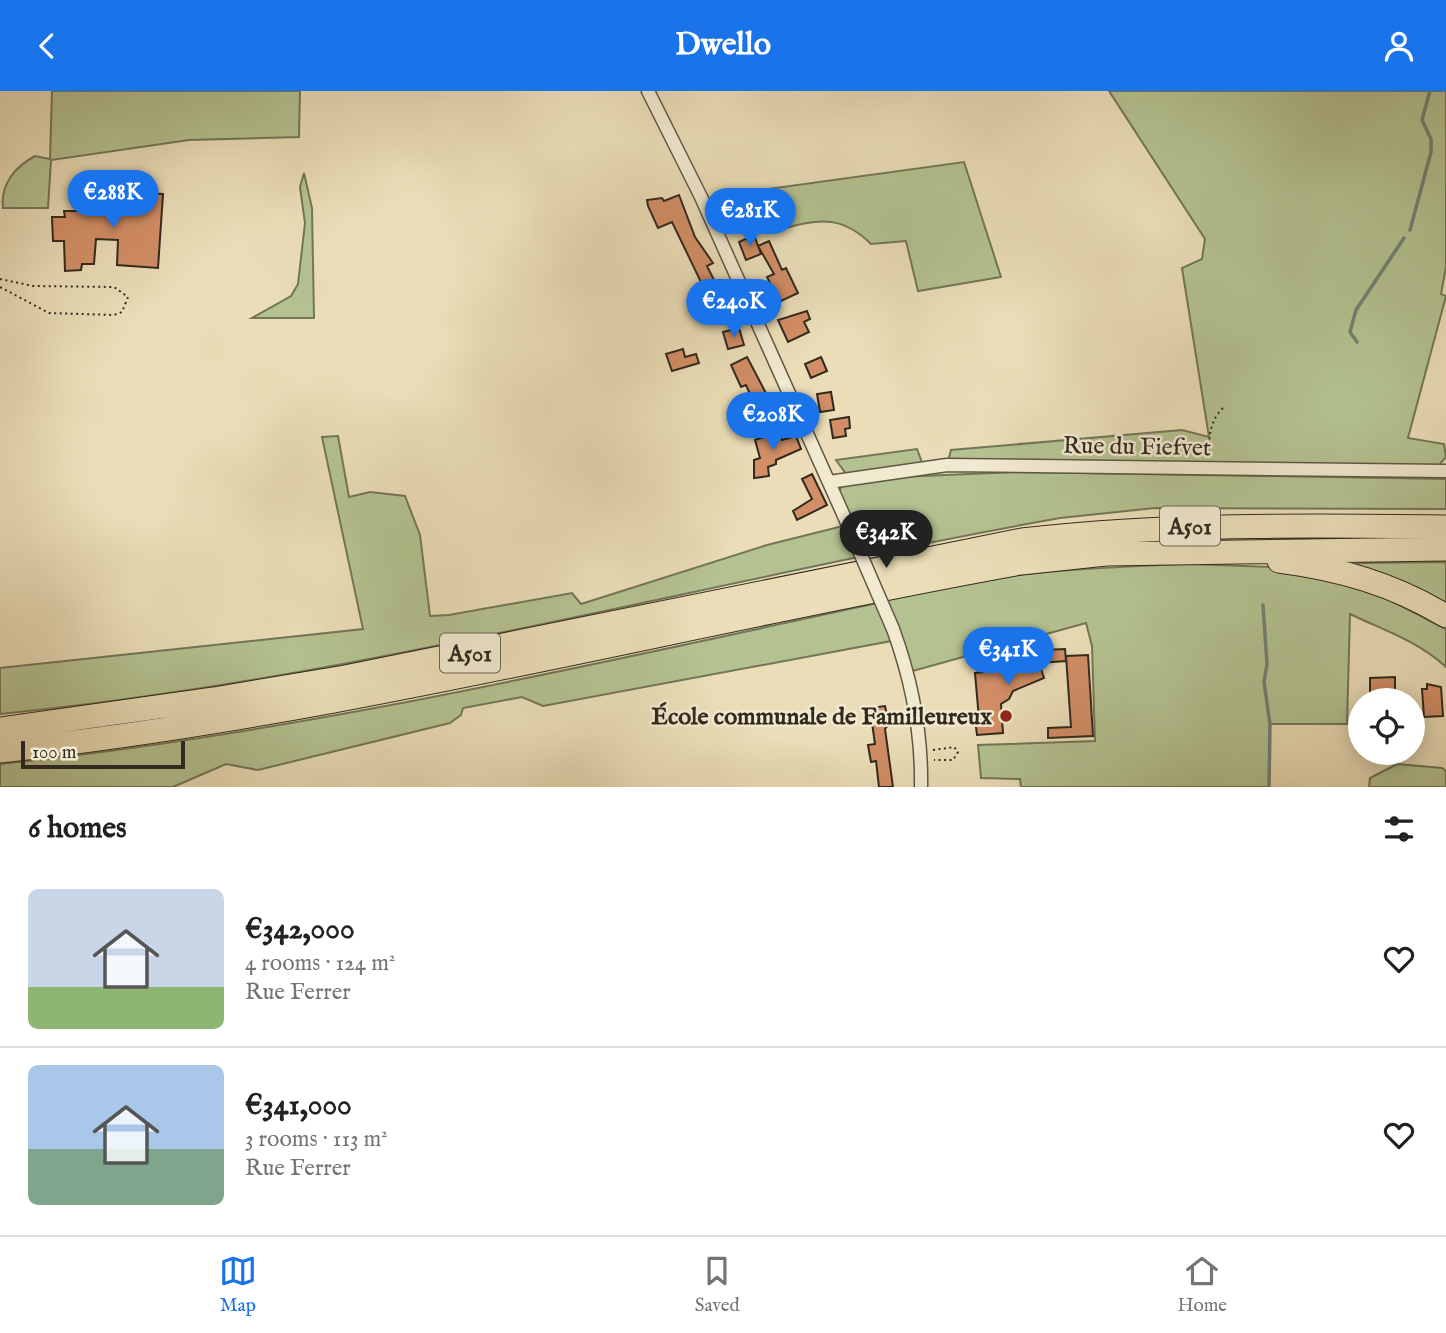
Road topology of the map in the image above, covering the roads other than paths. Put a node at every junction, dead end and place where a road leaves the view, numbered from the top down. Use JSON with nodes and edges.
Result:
{"nodes":[{"id":1,"x":648,"y":91,"type":"edge"},
{"id":2,"x":1446,"y":471,"type":"edge"},
{"id":3,"x":829,"y":482,"type":"junction"},
{"id":4,"x":1446,"y":527,"type":"edge"},
{"id":5,"x":1446,"y":549,"type":"edge"},
{"id":6,"x":1161,"y":552,"type":"junction"},
{"id":7,"x":1446,"y":616,"type":"edge"},
{"id":8,"x":0,"y":729,"type":"edge"},
{"id":9,"x":0,"y":751,"type":"edge"},
{"id":10,"x":921,"y":787,"type":"edge"}],
"edges":[{"from":1,"to":3,"type":"street"},
{"from":2,"to":3,"type":"street","name":"Rue du Fiefvet"},
{"from":3,"to":10,"type":"street","bridge":true},
{"from":4,"to":8,"type":"highway","number":"A501"},
{"from":5,"to":6,"type":"highway","number":"A501"},
{"from":6,"to":7,"type":"highway"},
{"from":6,"to":9,"type":"highway","number":"A501"}]}
